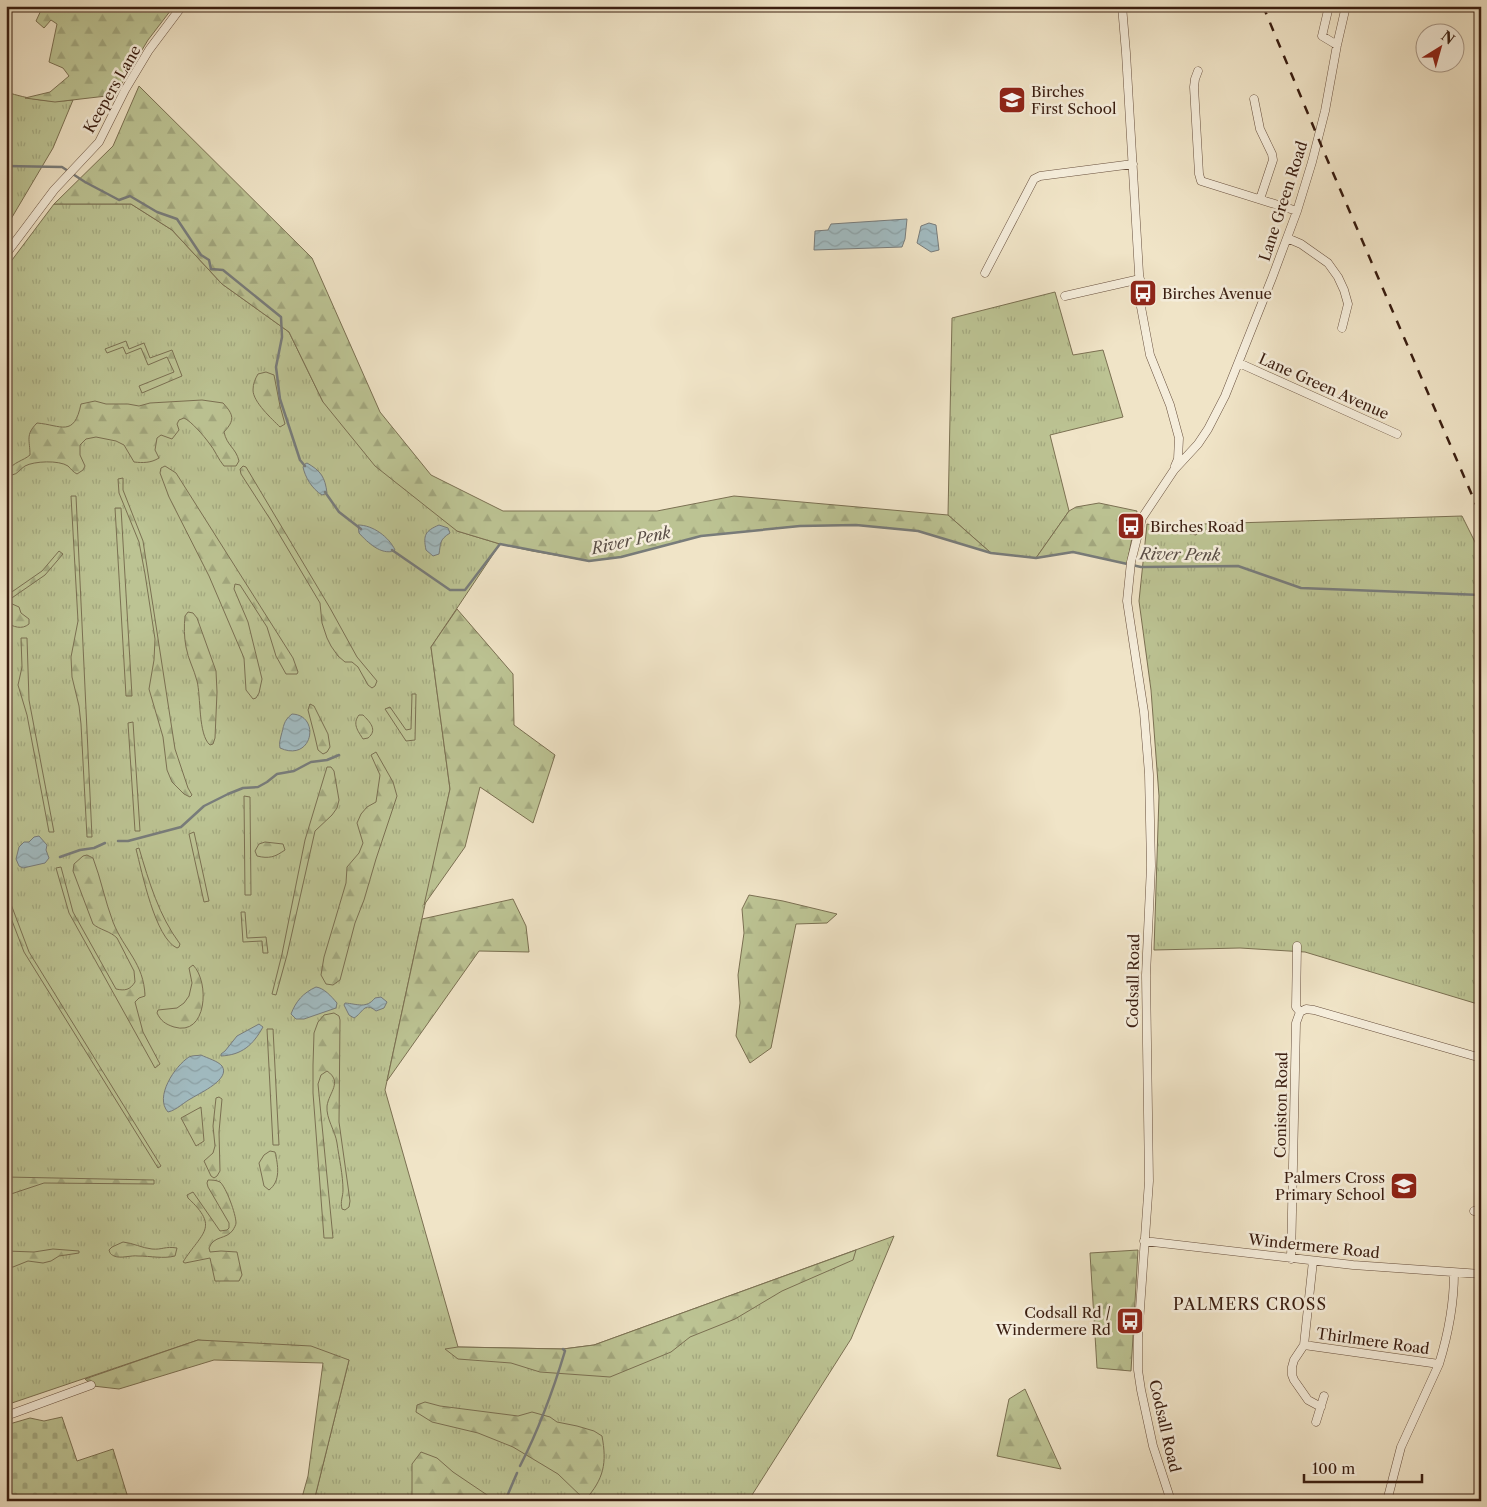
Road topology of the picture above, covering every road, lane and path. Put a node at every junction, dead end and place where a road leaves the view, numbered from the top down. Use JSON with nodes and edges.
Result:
{"nodes":[{"id":1,"x":182,"y":6,"type":"edge"},
{"id":2,"x":1122,"y":6,"type":"edge"},
{"id":3,"x":1329,"y":6,"type":"edge"},
{"id":4,"x":1346,"y":6,"type":"edge"},
{"id":5,"x":1337,"y":45,"type":"junction"},
{"id":6,"x":1198,"y":71,"type":"dead end"},
{"id":7,"x":1254,"y":99,"type":"dead end"},
{"id":8,"x":1133,"y":164,"type":"junction"},
{"id":9,"x":1260,"y":199,"type":"junction"},
{"id":10,"x":1297,"y":211,"type":"junction"},
{"id":11,"x":1288,"y":238,"type":"junction"},
{"id":12,"x":6,"y":254,"type":"edge"},
{"id":13,"x":985,"y":273,"type":"dead end"},
{"id":14,"x":1140,"y":279,"type":"junction"},
{"id":15,"x":1065,"y":296,"type":"dead end"},
{"id":16,"x":1342,"y":328,"type":"dead end"},
{"id":17,"x":1239,"y":362,"type":"junction"},
{"id":18,"x":1397,"y":434,"type":"dead end"},
{"id":19,"x":1174,"y":470,"type":"junction"},
{"id":20,"x":1297,"y":946,"type":"dead end"},
{"id":21,"x":1300,"y":1012,"type":"junction"},
{"id":22,"x":1481,"y":1058,"type":"edge"},
{"id":23,"x":1144,"y":1241,"type":"junction"},
{"id":24,"x":1291,"y":1258,"type":"junction"},
{"id":25,"x":1313,"y":1261,"type":"junction"},
{"id":26,"x":1454,"y":1273,"type":"junction"},
{"id":27,"x":1481,"y":1274,"type":"edge"},
{"id":28,"x":1304,"y":1345,"type":"junction"},
{"id":29,"x":1439,"y":1364,"type":"junction"},
{"id":30,"x":91,"y":1384,"type":"dead end"},
{"id":31,"x":1324,"y":1396,"type":"dead end"},
{"id":32,"x":1321,"y":1407,"type":"junction"},
{"id":33,"x":6,"y":1416,"type":"edge"},
{"id":34,"x":1316,"y":1422,"type":"dead end"},
{"id":35,"x":1171,"y":1501,"type":"edge"},
{"id":36,"x":1387,"y":1501,"type":"edge"}],
"edges":[{"from":1,"to":12,"type":"street","name":"Keepers Lane"},
{"from":2,"to":8,"type":"street"},
{"from":3,"to":5,"type":"street"},
{"from":4,"to":5,"type":"street","name":"Lane Green Road"},
{"from":5,"to":10,"type":"street","name":"Lane Green Road"},
{"from":6,"to":9,"type":"street"},
{"from":7,"to":9,"type":"street"},
{"from":8,"to":13,"type":"street"},
{"from":8,"to":14,"type":"street"},
{"from":9,"to":10,"type":"street"},
{"from":10,"to":11,"type":"street","name":"Lane Green Road"},
{"from":11,"to":16,"type":"street"},
{"from":11,"to":17,"type":"street","name":"Lane Green Road"},
{"from":14,"to":15,"type":"street"},
{"from":14,"to":19,"type":"street"},
{"from":17,"to":18,"type":"street","name":"Lane Green Avenue"},
{"from":17,"to":19,"type":"street","name":"Lane Green Road"},
{"from":19,"to":23,"type":"street","name":"Codsall Road"},
{"from":20,"to":21,"type":"street","name":"Coniston Road"},
{"from":21,"to":22,"type":"street"},
{"from":21,"to":24,"type":"street","name":"Coniston Road"},
{"from":23,"to":24,"type":"street","name":"Windermere Road"},
{"from":23,"to":35,"type":"street","name":"Codsall Road"},
{"from":24,"to":25,"type":"street","name":"Windermere Road"},
{"from":25,"to":26,"type":"street","name":"Windermere Road"},
{"from":25,"to":28,"type":"street"},
{"from":26,"to":27,"type":"street","name":"Windermere Road"},
{"from":26,"to":29,"type":"street"},
{"from":28,"to":29,"type":"street","name":"Thirlmere Road"},
{"from":28,"to":32,"type":"street"},
{"from":29,"to":36,"type":"street"},
{"from":30,"to":33,"type":"street"},
{"from":31,"to":32,"type":"street"},
{"from":32,"to":34,"type":"street"}]}
